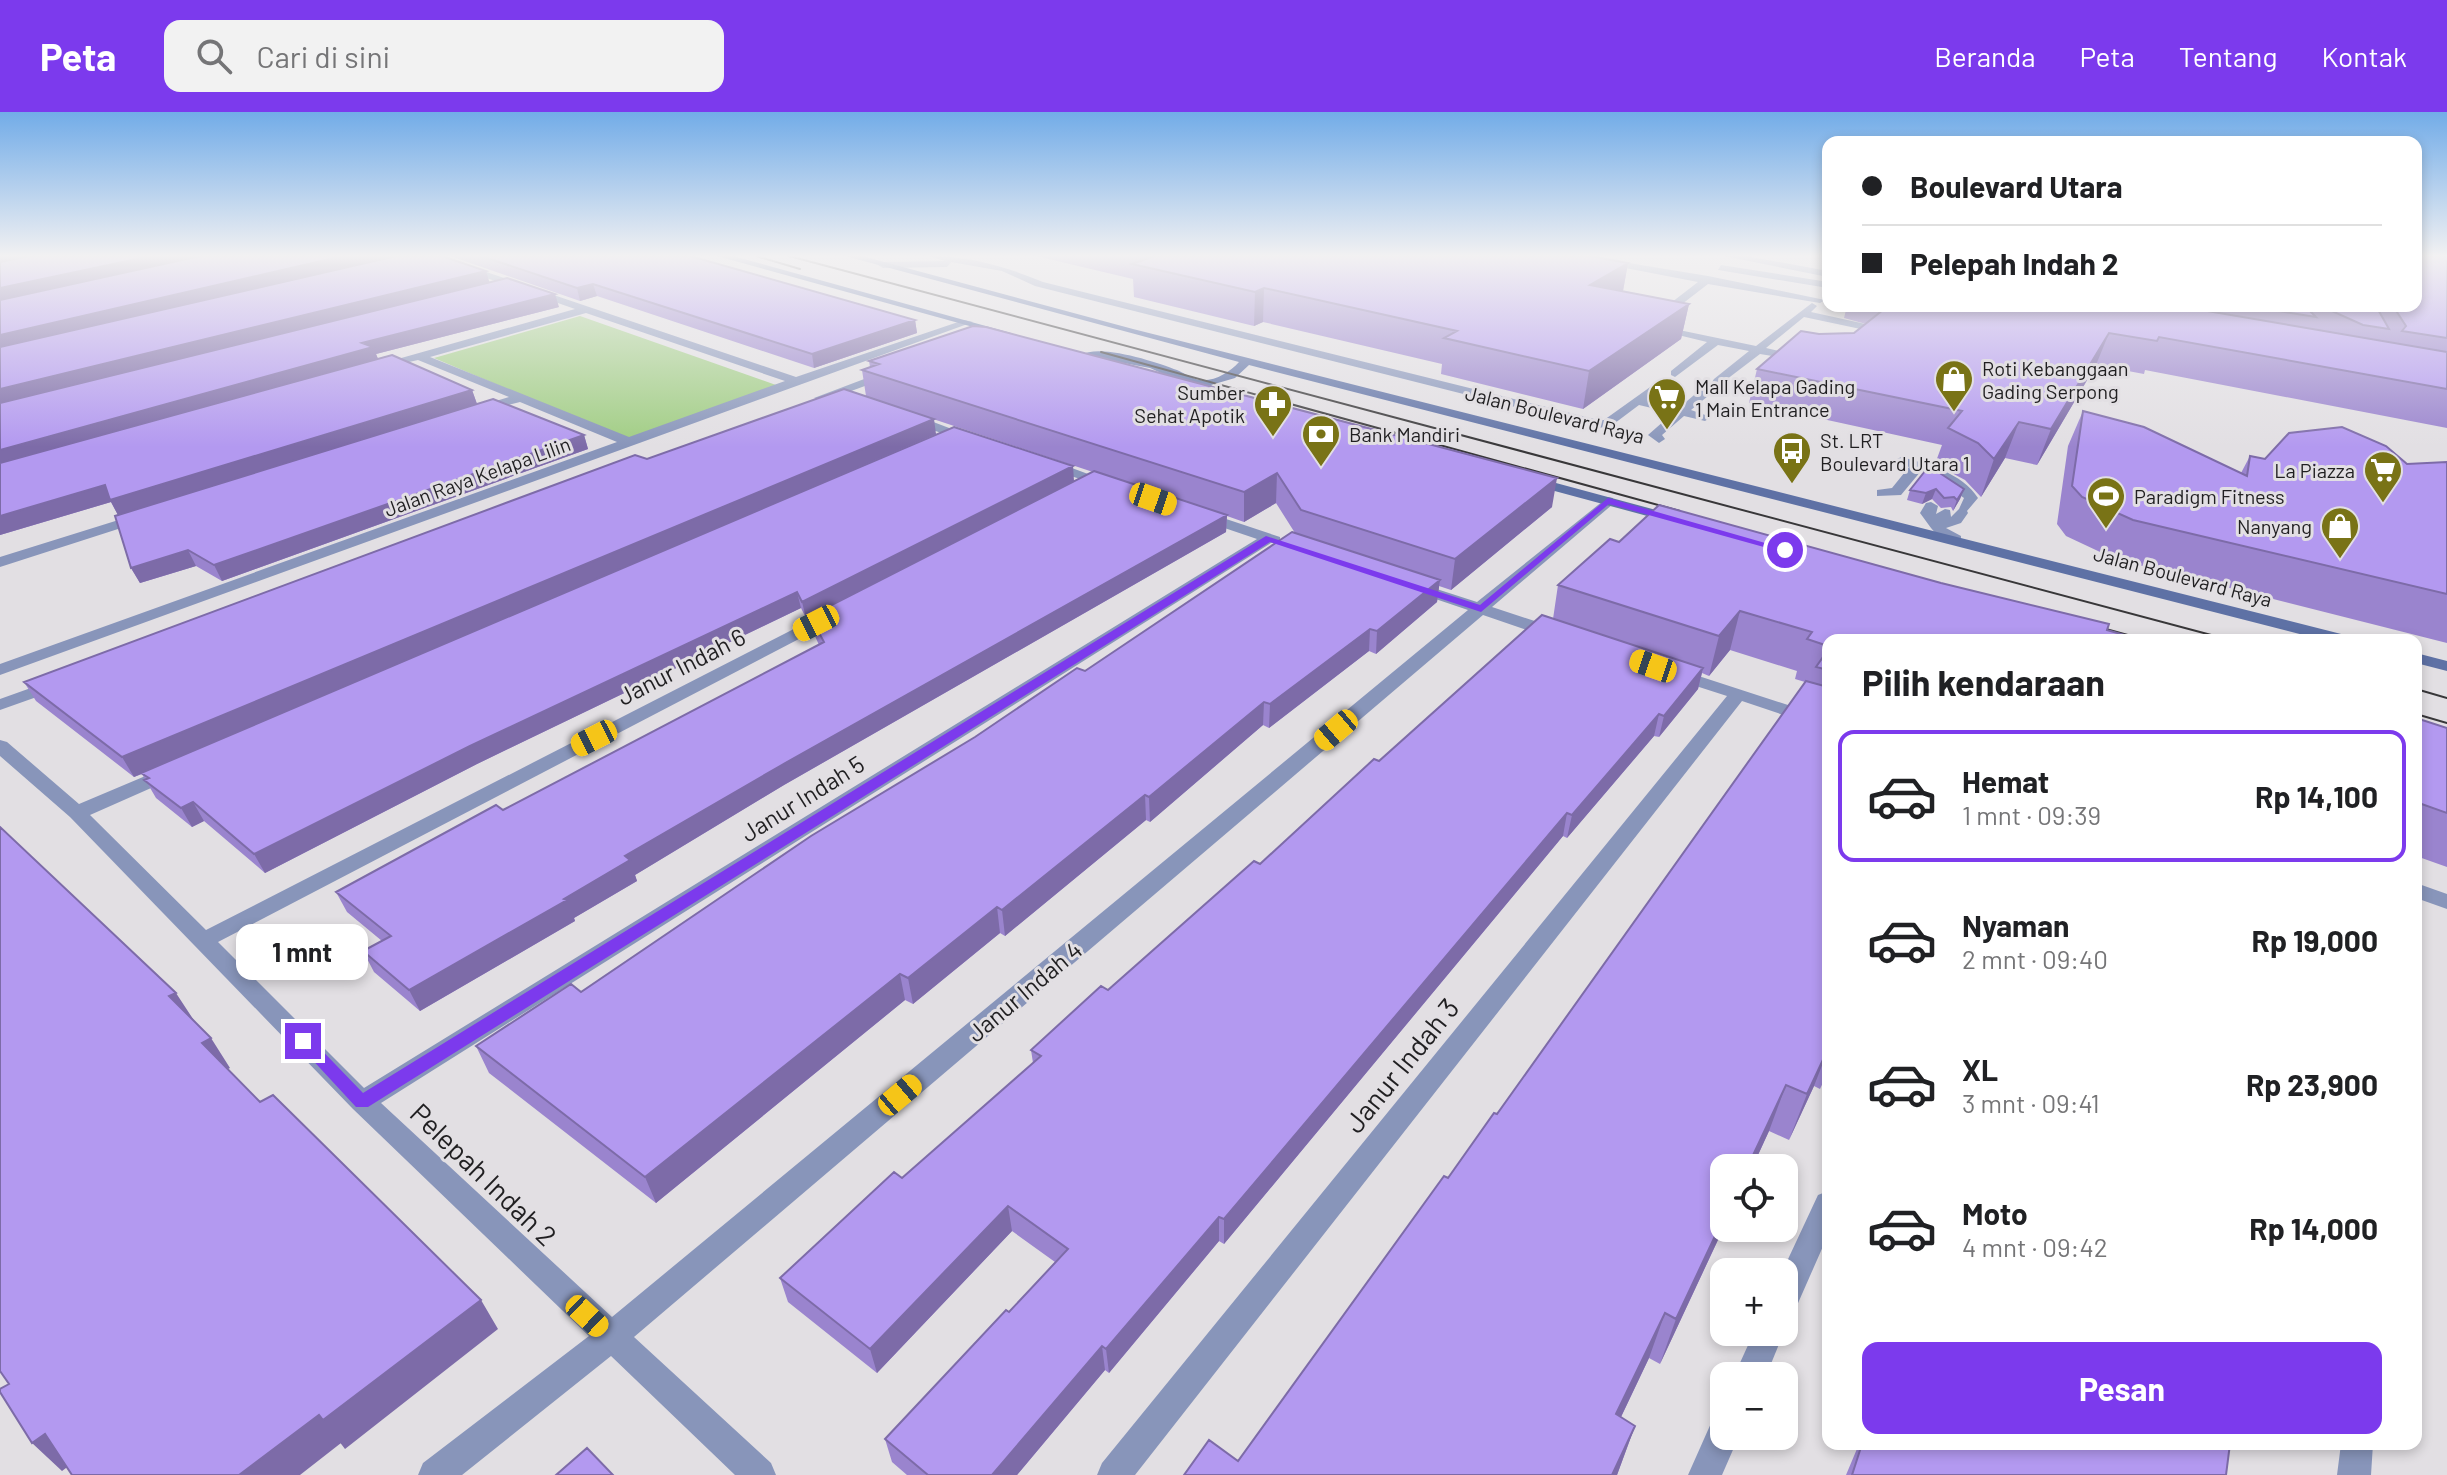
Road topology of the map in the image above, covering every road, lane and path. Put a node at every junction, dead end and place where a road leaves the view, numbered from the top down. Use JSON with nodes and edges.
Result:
{"nodes":[{"id":1,"x":550,"y":320,"type":"edge"},
{"id":2,"x":614,"y":320,"type":"edge"},
{"id":3,"x":959,"y":320,"type":"edge"},
{"id":4,"x":1089,"y":320,"type":"edge"},
{"id":5,"x":1172,"y":320,"type":"edge"},
{"id":6,"x":1652,"y":320,"type":"edge"},
{"id":7,"x":1796,"y":320,"type":"edge"},
{"id":8,"x":1830,"y":320,"type":"edge"},
{"id":9,"x":968,"y":322,"type":"junction"},
{"id":10,"x":1129,"y":331,"type":"junction"},
{"id":11,"x":1011,"y":334,"type":"joint"},
{"id":12,"x":1865,"y":341,"type":"edge"},
{"id":13,"x":1715,"y":342,"type":"junction"},
{"id":14,"x":976,"y":343,"type":"edge"},
{"id":15,"x":1073,"y":351,"type":"edge"},
{"id":16,"x":1758,"y":351,"type":"junction"},
{"id":17,"x":1087,"y":355,"type":"junction"},
{"id":18,"x":418,"y":356,"type":"junction"},
{"id":19,"x":864,"y":358,"type":"junction"},
{"id":20,"x":1814,"y":361,"type":"edge"},
{"id":21,"x":1245,"y":362,"type":"junction"},
{"id":22,"x":1276,"y":367,"type":"junction"},
{"id":23,"x":359,"y":373,"type":"edge"},
{"id":24,"x":1675,"y":373,"type":"dead end"},
{"id":25,"x":796,"y":381,"type":"junction"},
{"id":26,"x":1718,"y":382,"type":"dead end"},
{"id":27,"x":1200,"y":384,"type":"junction"},
{"id":28,"x":1660,"y":384,"type":"dead end"},
{"id":29,"x":835,"y":393,"type":"junction"},
{"id":30,"x":1216,"y":393,"type":"junction"},
{"id":31,"x":1704,"y":393,"type":"dead end"},
{"id":32,"x":1231,"y":397,"type":"edge"},
{"id":33,"x":520,"y":398,"type":"junction"},
{"id":34,"x":1638,"y":401,"type":"junction"},
{"id":35,"x":806,"y":403,"type":"edge"},
{"id":36,"x":865,"y":403,"type":"edge"},
{"id":37,"x":1679,"y":411,"type":"junction"},
{"id":38,"x":896,"y":413,"type":"edge"},
{"id":39,"x":460,"y":416,"type":"edge"},
{"id":40,"x":1705,"y":417,"type":"dead end"},
{"id":41,"x":956,"y":433,"type":"junction"},
{"id":42,"x":1659,"y":439,"type":"dead end"},
{"id":43,"x":629,"y":442,"type":"junction"},
{"id":44,"x":984,"y":443,"type":"edge"},
{"id":45,"x":927,"y":446,"type":"edge"},
{"id":46,"x":1039,"y":461,"type":"edge"},
{"id":47,"x":1901,"y":461,"type":"dead end"},
{"id":48,"x":1918,"y":465,"type":"junction"},
{"id":49,"x":1517,"y":476,"type":"edge"},
{"id":50,"x":1094,"y":479,"type":"junction"},
{"id":51,"x":1958,"y":486,"type":"junction"},
{"id":52,"x":1123,"y":489,"type":"edge"},
{"id":53,"x":1882,"y":493,"type":"dead end"},
{"id":54,"x":1066,"y":494,"type":"edge"},
{"id":55,"x":1608,"y":501,"type":"junction"},
{"id":56,"x":1182,"y":509,"type":"edge"},
{"id":57,"x":149,"y":515,"type":"edge"},
{"id":58,"x":1937,"y":523,"type":"junction"},
{"id":59,"x":1699,"y":526,"type":"edge"},
{"id":60,"x":1956,"y":539,"type":"junction"},
{"id":61,"x":0,"y":562,"type":"edge"},
{"id":62,"x":1390,"y":579,"type":"edge"},
{"id":63,"x":854,"y":604,"type":"edge"},
{"id":64,"x":1481,"y":609,"type":"junction"},
{"id":65,"x":2320,"y":634,"type":"edge"},
{"id":66,"x":1572,"y":639,"type":"edge"},
{"id":67,"x":2422,"y":660,"type":"edge"},
{"id":68,"x":2447,"y":666,"type":"edge"},
{"id":69,"x":1663,"y":669,"type":"edge"},
{"id":70,"x":0,"y":670,"type":"edge"},
{"id":71,"x":74,"y":677,"type":"edge"},
{"id":72,"x":1738,"y":694,"type":"junction"},
{"id":73,"x":0,"y":705,"type":"edge"},
{"id":74,"x":1822,"y":722,"type":"edge"},
{"id":75,"x":0,"y":746,"type":"edge"},
{"id":76,"x":180,"y":769,"type":"edge"},
{"id":77,"x":77,"y":813,"type":"junction"},
{"id":78,"x":2422,"y":892,"type":"edge"},
{"id":79,"x":2447,"y":902,"type":"edge"},
{"id":80,"x":204,"y":940,"type":"junction"},
{"id":81,"x":362,"y":1102,"type":"junction"},
{"id":82,"x":1822,"y":1216,"type":"edge"},
{"id":83,"x":1798,"y":1269,"type":"edge"},
{"id":84,"x":610,"y":1338,"type":"junction"},
{"id":85,"x":1716,"y":1450,"type":"edge"},
{"id":86,"x":2356,"y":1450,"type":"edge"},
{"id":87,"x":435,"y":1475,"type":"edge"},
{"id":88,"x":759,"y":1475,"type":"edge"},
{"id":89,"x":1114,"y":1475,"type":"edge"},
{"id":90,"x":1705,"y":1475,"type":"edge"},
{"id":91,"x":2354,"y":1475,"type":"edge"}],
"edges":[{"from":1,"to":18,"type":"street"},
{"from":2,"to":25,"type":"street"},
{"from":3,"to":9,"type":"main road"},
{"from":4,"to":10,"type":"main road","name":"Jalan Boulevard Raya"},
{"from":5,"to":34,"type":"street"},
{"from":6,"to":13,"type":"street"},
{"from":7,"to":16,"type":"street"},
{"from":8,"to":12,"type":"street"},
{"from":9,"to":11,"type":"main road"},
{"from":9,"to":19,"type":"street","name":"Jalan Raya Kelapa Lilin"},
{"from":10,"to":21,"type":"main road"},
{"from":10,"to":22,"type":"main road","name":"Jalan Boulevard Raya"},
{"from":11,"to":14,"type":"street"},
{"from":13,"to":16,"type":"street"},
{"from":13,"to":24,"type":"street"},
{"from":15,"to":17,"type":"main road"},
{"from":16,"to":20,"type":"street"},
{"from":16,"to":26,"type":"street"},
{"from":17,"to":27,"type":"main road"},
{"from":17,"to":30,"type":"main road"},
{"from":18,"to":23,"type":"street"},
{"from":18,"to":33,"type":"street"},
{"from":19,"to":25,"type":"street","name":"Jalan Raya Kelapa Lilin"},
{"from":19,"to":29,"type":"street"},
{"from":21,"to":22,"type":"main road"},
{"from":21,"to":27,"type":"main road"},
{"from":22,"to":60,"type":"main road","name":"Jalan Boulevard Raya"},
{"from":25,"to":43,"type":"street","name":"Jalan Raya Kelapa Lilin"},
{"from":27,"to":30,"type":"main road"},
{"from":28,"to":34,"type":"street"},
{"from":29,"to":35,"type":"street"},
{"from":29,"to":36,"type":"street"},
{"from":30,"to":32,"type":"main road"},
{"from":31,"to":37,"type":"street"},
{"from":33,"to":39,"type":"street"},
{"from":33,"to":43,"type":"street"},
{"from":34,"to":37,"type":"street"},
{"from":37,"to":40,"type":"street"},
{"from":37,"to":42,"type":"street"},
{"from":38,"to":41,"type":"street"},
{"from":41,"to":44,"type":"street"},
{"from":41,"to":45,"type":"street"},
{"from":43,"to":70,"type":"street","name":"Jalan Raya Kelapa Lilin"},
{"from":46,"to":50,"type":"street"},
{"from":47,"to":48,"type":"street"},
{"from":48,"to":51,"type":"street"},
{"from":48,"to":53,"type":"street"},
{"from":49,"to":55,"type":"main road"},
{"from":50,"to":52,"type":"street"},
{"from":50,"to":54,"type":"street"},
{"from":51,"to":58,"type":"street"},
{"from":51,"to":58,"type":"street"},
{"from":55,"to":59,"type":"main road"},
{"from":55,"to":64,"type":"street","name":"Janur Indah 4"},
{"from":56,"to":81,"type":"street","name":"Janur Indah 5"},
{"from":57,"to":61,"type":"street"},
{"from":58,"to":60,"type":"street"},
{"from":60,"to":65,"type":"main road","name":"Jalan Boulevard Raya"},
{"from":62,"to":64,"type":"street"},
{"from":63,"to":80,"type":"street","name":"Janur Indah 6"},
{"from":64,"to":66,"type":"street"},
{"from":64,"to":84,"type":"street","name":"Janur Indah 4"},
{"from":67,"to":68,"type":"main road"},
{"from":69,"to":72,"type":"street"},
{"from":71,"to":73,"type":"street"},
{"from":72,"to":74,"type":"street"},
{"from":72,"to":89,"type":"street","name":"Janur Indah 3"},
{"from":75,"to":77,"type":"street","name":"Pelepah Indah 2"},
{"from":76,"to":77,"type":"street"},
{"from":77,"to":80,"type":"street","name":"Pelepah Indah 2"},
{"from":78,"to":79,"type":"street"},
{"from":80,"to":81,"type":"street","name":"Pelepah Indah 2"},
{"from":81,"to":84,"type":"street","name":"Pelepah Indah 2"},
{"from":82,"to":83,"type":"street"},
{"from":84,"to":87,"type":"street","name":"Janur Indah 4"},
{"from":84,"to":88,"type":"street","name":"Pelepah Indah 2"},
{"from":85,"to":90,"type":"street"},
{"from":86,"to":91,"type":"street"}]}
